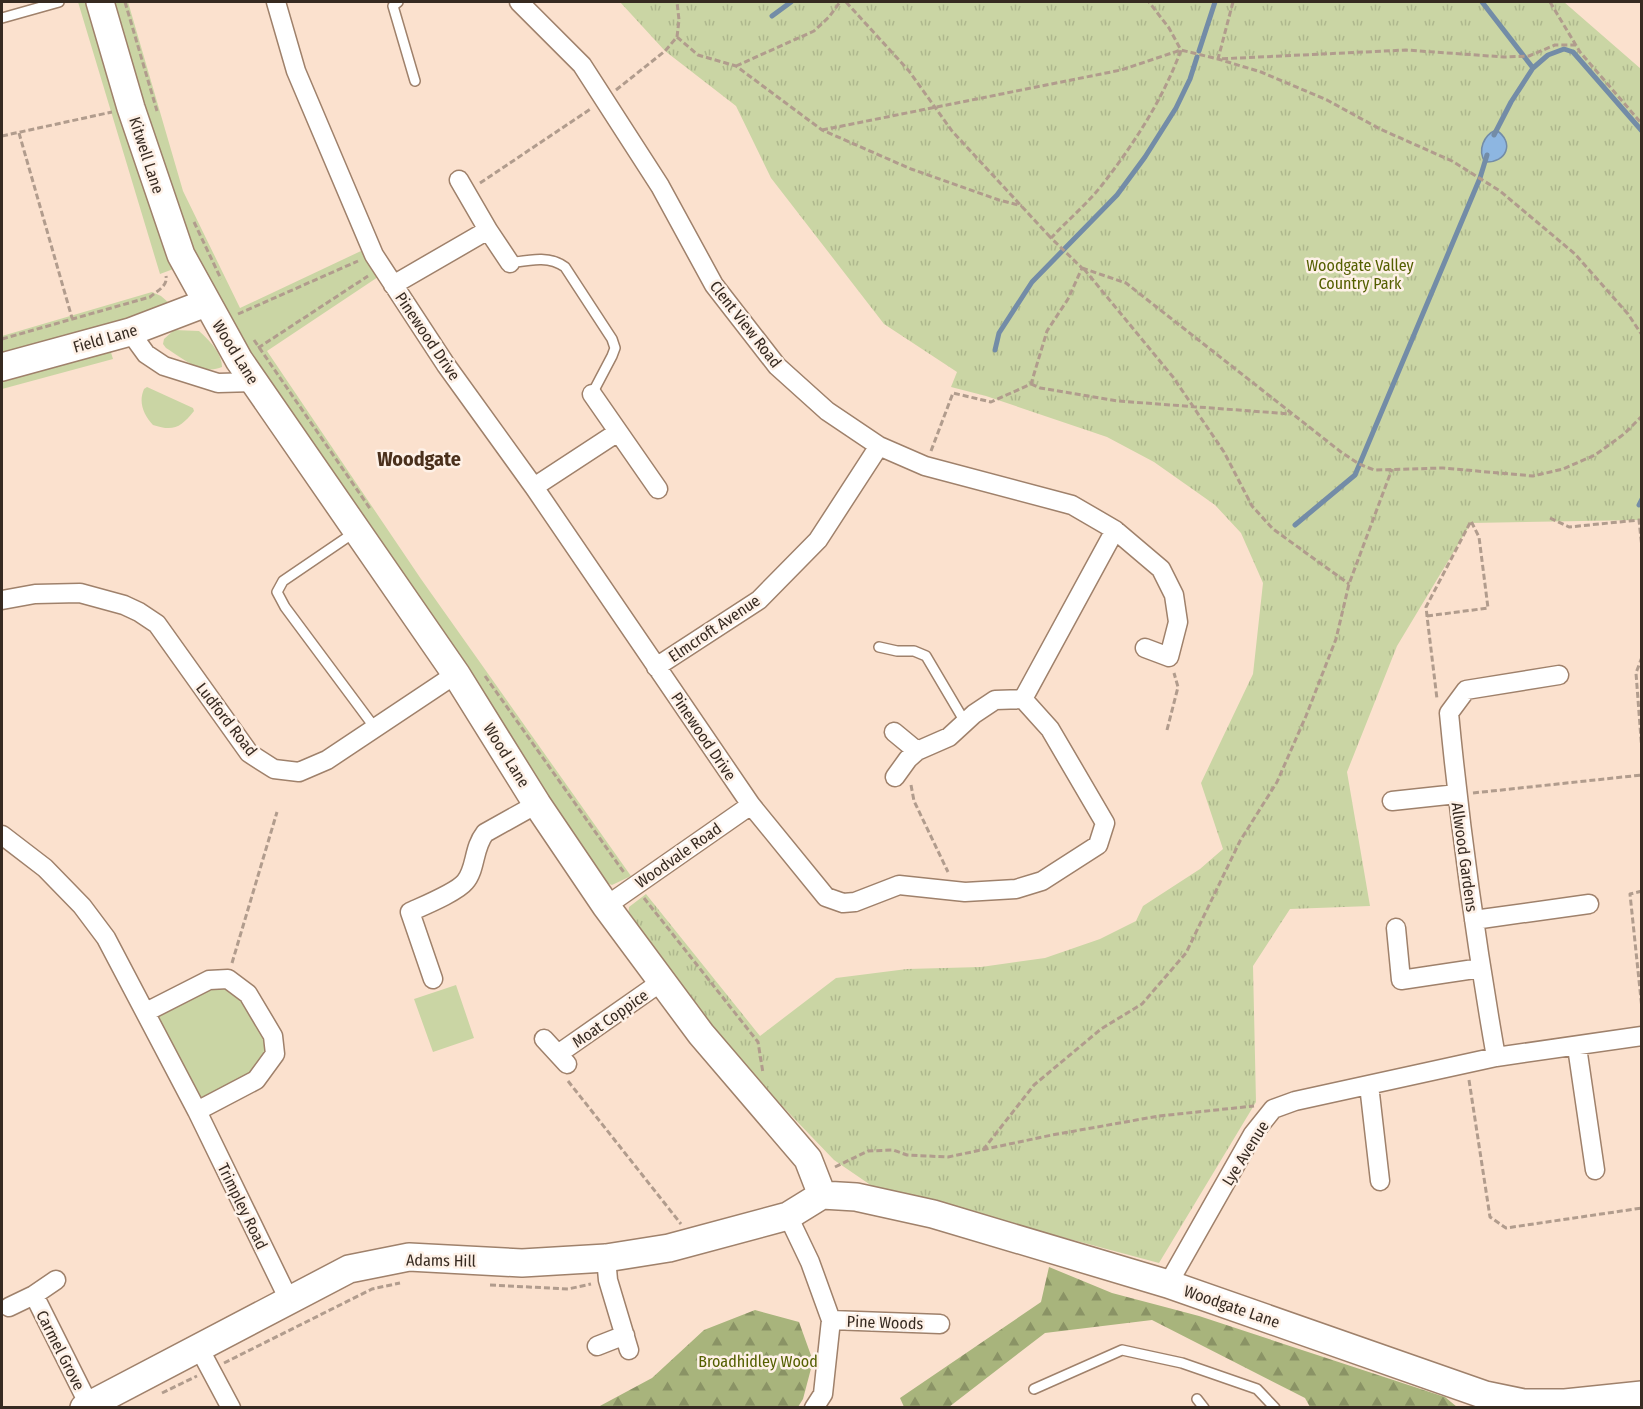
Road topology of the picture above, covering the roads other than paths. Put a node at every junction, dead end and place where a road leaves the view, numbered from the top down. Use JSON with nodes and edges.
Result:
{"nodes":[{"id":1,"x":59,"y":2,"type":"edge"},
{"id":2,"x":100,"y":2,"type":"edge"},
{"id":3,"x":276,"y":2,"type":"edge"},
{"id":4,"x":398,"y":2,"type":"edge"},
{"id":5,"x":519,"y":2,"type":"edge"},
{"id":6,"x":2,"y":18,"type":"edge"},
{"id":7,"x":415,"y":81,"type":"dead end"},
{"id":8,"x":463,"y":186,"type":"road end"},
{"id":9,"x":488,"y":230,"type":"junction"},
{"id":10,"x":510,"y":263,"type":"joint"},
{"id":11,"x":393,"y":285,"type":"junction"},
{"id":12,"x":215,"y":294,"type":"junction"},
{"id":13,"x":130,"y":332,"type":"junction"},
{"id":14,"x":252,"y":357,"type":"junction"},
{"id":15,"x":2,"y":368,"type":"edge"},
{"id":16,"x":592,"y":394,"type":"joint"},
{"id":17,"x":618,"y":432,"type":"junction"},
{"id":18,"x":879,"y":446,"type":"junction"},
{"id":19,"x":534,"y":488,"type":"junction"},
{"id":20,"x":658,"y":489,"type":"dead end"},
{"id":21,"x":367,"y":524,"type":"junction"},
{"id":22,"x":1115,"y":530,"type":"junction"},
{"id":23,"x":2,"y":600,"type":"edge"},
{"id":24,"x":879,"y":647,"type":"dead end"},
{"id":25,"x":1145,"y":648,"type":"dead end"},
{"id":26,"x":656,"y":667,"type":"junction"},
{"id":27,"x":456,"y":674,"type":"junction"},
{"id":28,"x":1559,"y":675,"type":"dead end"},
{"id":29,"x":1023,"y":699,"type":"junction"},
{"id":30,"x":965,"y":722,"type":"junction"},
{"id":31,"x":375,"y":728,"type":"junction"},
{"id":32,"x":894,"y":732,"type":"dead end"},
{"id":33,"x":917,"y":751,"type":"junction"},
{"id":34,"x":896,"y":777,"type":"dead end"},
{"id":35,"x":1456,"y":794,"type":"junction"},
{"id":36,"x":1392,"y":801,"type":"dead end"},
{"id":37,"x":537,"y":804,"type":"junction"},
{"id":38,"x":751,"y":805,"type":"junction"},
{"id":39,"x":2,"y":835,"type":"edge"},
{"id":40,"x":1589,"y":904,"type":"dead end"},
{"id":41,"x":606,"y":906,"type":"junction"},
{"id":42,"x":1474,"y":920,"type":"junction"},
{"id":43,"x":1396,"y":928,"type":"dead end"},
{"id":44,"x":1480,"y":968,"type":"junction"},
{"id":45,"x":433,"y":979,"type":"dead end"},
{"id":46,"x":661,"y":982,"type":"junction"},
{"id":47,"x":146,"y":1012,"type":"junction"},
{"id":48,"x":1641,"y":1036,"type":"edge"},
{"id":49,"x":544,"y":1039,"type":"dead end"},
{"id":50,"x":1577,"y":1047,"type":"junction"},
{"id":51,"x":1496,"y":1057,"type":"junction"},
{"id":52,"x":1369,"y":1085,"type":"junction"},
{"id":53,"x":197,"y":1112,"type":"junction"},
{"id":54,"x":1595,"y":1170,"type":"dead end"},
{"id":55,"x":1380,"y":1181,"type":"dead end"},
{"id":56,"x":822,"y":1195,"type":"junction"},
{"id":57,"x":788,"y":1216,"type":"junction"},
{"id":58,"x":607,"y":1269,"type":"junction"},
{"id":59,"x":56,"y":1280,"type":"dead end"},
{"id":60,"x":1168,"y":1284,"type":"junction"},
{"id":61,"x":34,"y":1295,"type":"junction"},
{"id":62,"x":289,"y":1300,"type":"junction"},
{"id":63,"x":9,"y":1307,"type":"dead end"},
{"id":64,"x":831,"y":1320,"type":"junction"},
{"id":65,"x":940,"y":1324,"type":"dead end"},
{"id":66,"x":597,"y":1346,"type":"dead end"},
{"id":67,"x":205,"y":1359,"type":"junction"},
{"id":68,"x":1034,"y":1389,"type":"dead end"},
{"id":69,"x":1641,"y":1395,"type":"edge"},
{"id":70,"x":1197,"y":1399,"type":"dead end"},
{"id":71,"x":1565,"y":1405,"type":"edge"},
{"id":72,"x":87,"y":1406,"type":"edge"},
{"id":73,"x":231,"y":1407,"type":"edge"},
{"id":74,"x":814,"y":1407,"type":"edge"},
{"id":75,"x":1204,"y":1407,"type":"edge"},
{"id":76,"x":1275,"y":1407,"type":"edge"}],
"edges":[{"from":1,"to":6,"type":"lane"},
{"from":2,"to":12,"type":"street","name":"Kitwell Lane"},
{"from":3,"to":11,"type":"street","name":"Pinewood Drive"},
{"from":4,"to":7,"type":"lane"},
{"from":5,"to":18,"type":"street","name":"Clent View Road"},
{"from":8,"to":9,"type":"street"},
{"from":9,"to":10,"type":"street"},
{"from":9,"to":11,"type":"street"},
{"from":10,"to":16,"type":"lane"},
{"from":11,"to":19,"type":"street","name":"Pinewood Drive"},
{"from":12,"to":13,"type":"street","name":"Field Lane"},
{"from":12,"to":14,"type":"street","name":"Wood Lane"},
{"from":13,"to":14,"type":"street"},
{"from":13,"to":15,"type":"street","name":"Field Lane"},
{"from":14,"to":21,"type":"street","name":"Wood Lane"},
{"from":16,"to":17,"type":"street"},
{"from":17,"to":19,"type":"street"},
{"from":17,"to":20,"type":"street"},
{"from":18,"to":22,"type":"street","name":"Clent View Road"},
{"from":18,"to":26,"type":"street","name":"Elmcroft Avenue"},
{"from":19,"to":26,"type":"street","name":"Pinewood Drive"},
{"from":21,"to":27,"type":"street","name":"Wood Lane"},
{"from":21,"to":31,"type":"lane"},
{"from":22,"to":25,"type":"street","name":"Clent View Road"},
{"from":22,"to":29,"type":"street"},
{"from":23,"to":31,"type":"street","name":"Ludford Road"},
{"from":24,"to":30,"type":"lane"},
{"from":26,"to":38,"type":"street","name":"Pinewood Drive"},
{"from":27,"to":31,"type":"street","name":"Ludford Road"},
{"from":27,"to":37,"type":"street","name":"Wood Lane"},
{"from":28,"to":35,"type":"street","name":"Allwood Gardens"},
{"from":29,"to":30,"type":"street"},
{"from":29,"to":38,"type":"street","name":"Pinewood Drive"},
{"from":30,"to":33,"type":"street"},
{"from":32,"to":33,"type":"street"},
{"from":33,"to":34,"type":"street"},
{"from":35,"to":36,"type":"street","name":"Allwood Gardens"},
{"from":35,"to":42,"type":"street","name":"Allwood Gardens"},
{"from":37,"to":41,"type":"street","name":"Wood Lane"},
{"from":37,"to":45,"type":"street"},
{"from":38,"to":41,"type":"street","name":"Woodvale Road"},
{"from":39,"to":47,"type":"street","name":"Trimpley Road"},
{"from":40,"to":42,"type":"street","name":"Allwood Gardens"},
{"from":41,"to":46,"type":"street","name":"Wood Lane"},
{"from":42,"to":44,"type":"street","name":"Allwood Gardens"},
{"from":43,"to":44,"type":"street"},
{"from":44,"to":51,"type":"street","name":"Allwood Gardens"},
{"from":46,"to":49,"type":"street","name":"Moat Coppice"},
{"from":46,"to":56,"type":"street","name":"Wood Lane"},
{"from":47,"to":53,"type":"street","name":"Trimpley Road"},
{"from":47,"to":53,"type":"street"},
{"from":48,"to":50,"type":"street","name":"Lye Avenue"},
{"from":50,"to":51,"type":"street","name":"Lye Avenue"},
{"from":50,"to":54,"type":"street"},
{"from":51,"to":52,"type":"street","name":"Lye Avenue"},
{"from":52,"to":55,"type":"street"},
{"from":52,"to":60,"type":"street","name":"Lye Avenue"},
{"from":53,"to":62,"type":"street","name":"Trimpley Road"},
{"from":56,"to":57,"type":"street","name":"Adams Hill"},
{"from":56,"to":60,"type":"street","name":"Woodgate Lane"},
{"from":57,"to":58,"type":"street","name":"Adams Hill"},
{"from":57,"to":64,"type":"street"},
{"from":58,"to":62,"type":"street","name":"Adams Hill"},
{"from":58,"to":66,"type":"street"},
{"from":59,"to":61,"type":"street","name":"Carmel Grove"},
{"from":60,"to":71,"type":"street","name":"Woodgate Lane"},
{"from":61,"to":63,"type":"street","name":"Carmel Grove"},
{"from":61,"to":72,"type":"street","name":"Carmel Grove"},
{"from":62,"to":67,"type":"street","name":"Adams Hill"},
{"from":64,"to":65,"type":"street","name":"Pine Woods"},
{"from":64,"to":74,"type":"street"},
{"from":67,"to":72,"type":"street","name":"Adams Hill"},
{"from":67,"to":73,"type":"street"},
{"from":68,"to":76,"type":"lane"},
{"from":69,"to":71,"type":"street","name":"Woodgate Lane"},
{"from":70,"to":75,"type":"lane"}]}
